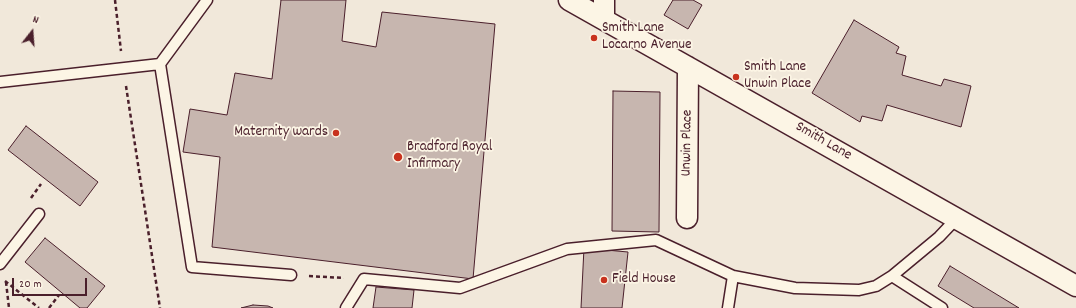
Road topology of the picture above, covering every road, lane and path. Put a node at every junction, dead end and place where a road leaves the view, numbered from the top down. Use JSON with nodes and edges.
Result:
{"nodes":[{"id":1,"x":115,"y":0,"type":"edge"},
{"id":2,"x":207,"y":0,"type":"edge"},
{"id":3,"x":569,"y":0,"type":"edge"},
{"id":4,"x":604,"y":10,"type":"edge"},
{"id":5,"x":160,"y":64,"type":"junction"},
{"id":6,"x":123,"y":67,"type":"junction"},
{"id":7,"x":688,"y":67,"type":"junction"},
{"id":8,"x":0,"y":82,"type":"edge"},
{"id":9,"x":39,"y":214,"type":"dead end"},
{"id":10,"x":687,"y":218,"type":"dead end"},
{"id":11,"x":957,"y":218,"type":"junction"},
{"id":12,"x":0,"y":264,"type":"edge"},
{"id":13,"x":291,"y":275,"type":"joint"},
{"id":14,"x":734,"y":276,"type":"junction"},
{"id":15,"x":892,"y":276,"type":"junction"},
{"id":16,"x":0,"y":277,"type":"edge"},
{"id":17,"x":364,"y":279,"type":"junction"},
{"id":18,"x":6,"y":281,"type":"junction"},
{"id":19,"x":1076,"y":286,"type":"edge"},
{"id":20,"x":59,"y":295,"type":"dead end"},
{"id":21,"x":9,"y":308,"type":"edge"},
{"id":22,"x":39,"y":308,"type":"edge"},
{"id":23,"x":49,"y":308,"type":"edge"},
{"id":24,"x":160,"y":308,"type":"edge"},
{"id":25,"x":346,"y":308,"type":"edge"},
{"id":26,"x":728,"y":308,"type":"edge"},
{"id":27,"x":942,"y":308,"type":"edge"}],
"edges":[{"from":1,"to":6,"type":"path"},
{"from":2,"to":5,"type":"lane"},
{"from":3,"to":4,"type":"street","name":"Smith Lane"},
{"from":4,"to":7,"type":"street","name":"Smith Lane"},
{"from":5,"to":6,"type":"lane"},
{"from":5,"to":13,"type":"lane"},
{"from":6,"to":8,"type":"lane"},
{"from":6,"to":24,"type":"path"},
{"from":7,"to":10,"type":"street","name":"Unwin Place"},
{"from":7,"to":11,"type":"street","name":"Smith Lane"},
{"from":9,"to":12,"type":"lane"},
{"from":11,"to":15,"type":"lane"},
{"from":11,"to":19,"type":"street","name":"Smith Lane"},
{"from":13,"to":17,"type":"path"},
{"from":14,"to":15,"type":"lane"},
{"from":14,"to":17,"type":"lane"},
{"from":14,"to":26,"type":"lane"},
{"from":15,"to":27,"type":"lane"},
{"from":16,"to":18,"type":"path"},
{"from":17,"to":25,"type":"lane"},
{"from":18,"to":21,"type":"path"},
{"from":18,"to":22,"type":"path"},
{"from":20,"to":23,"type":"path"}]}
